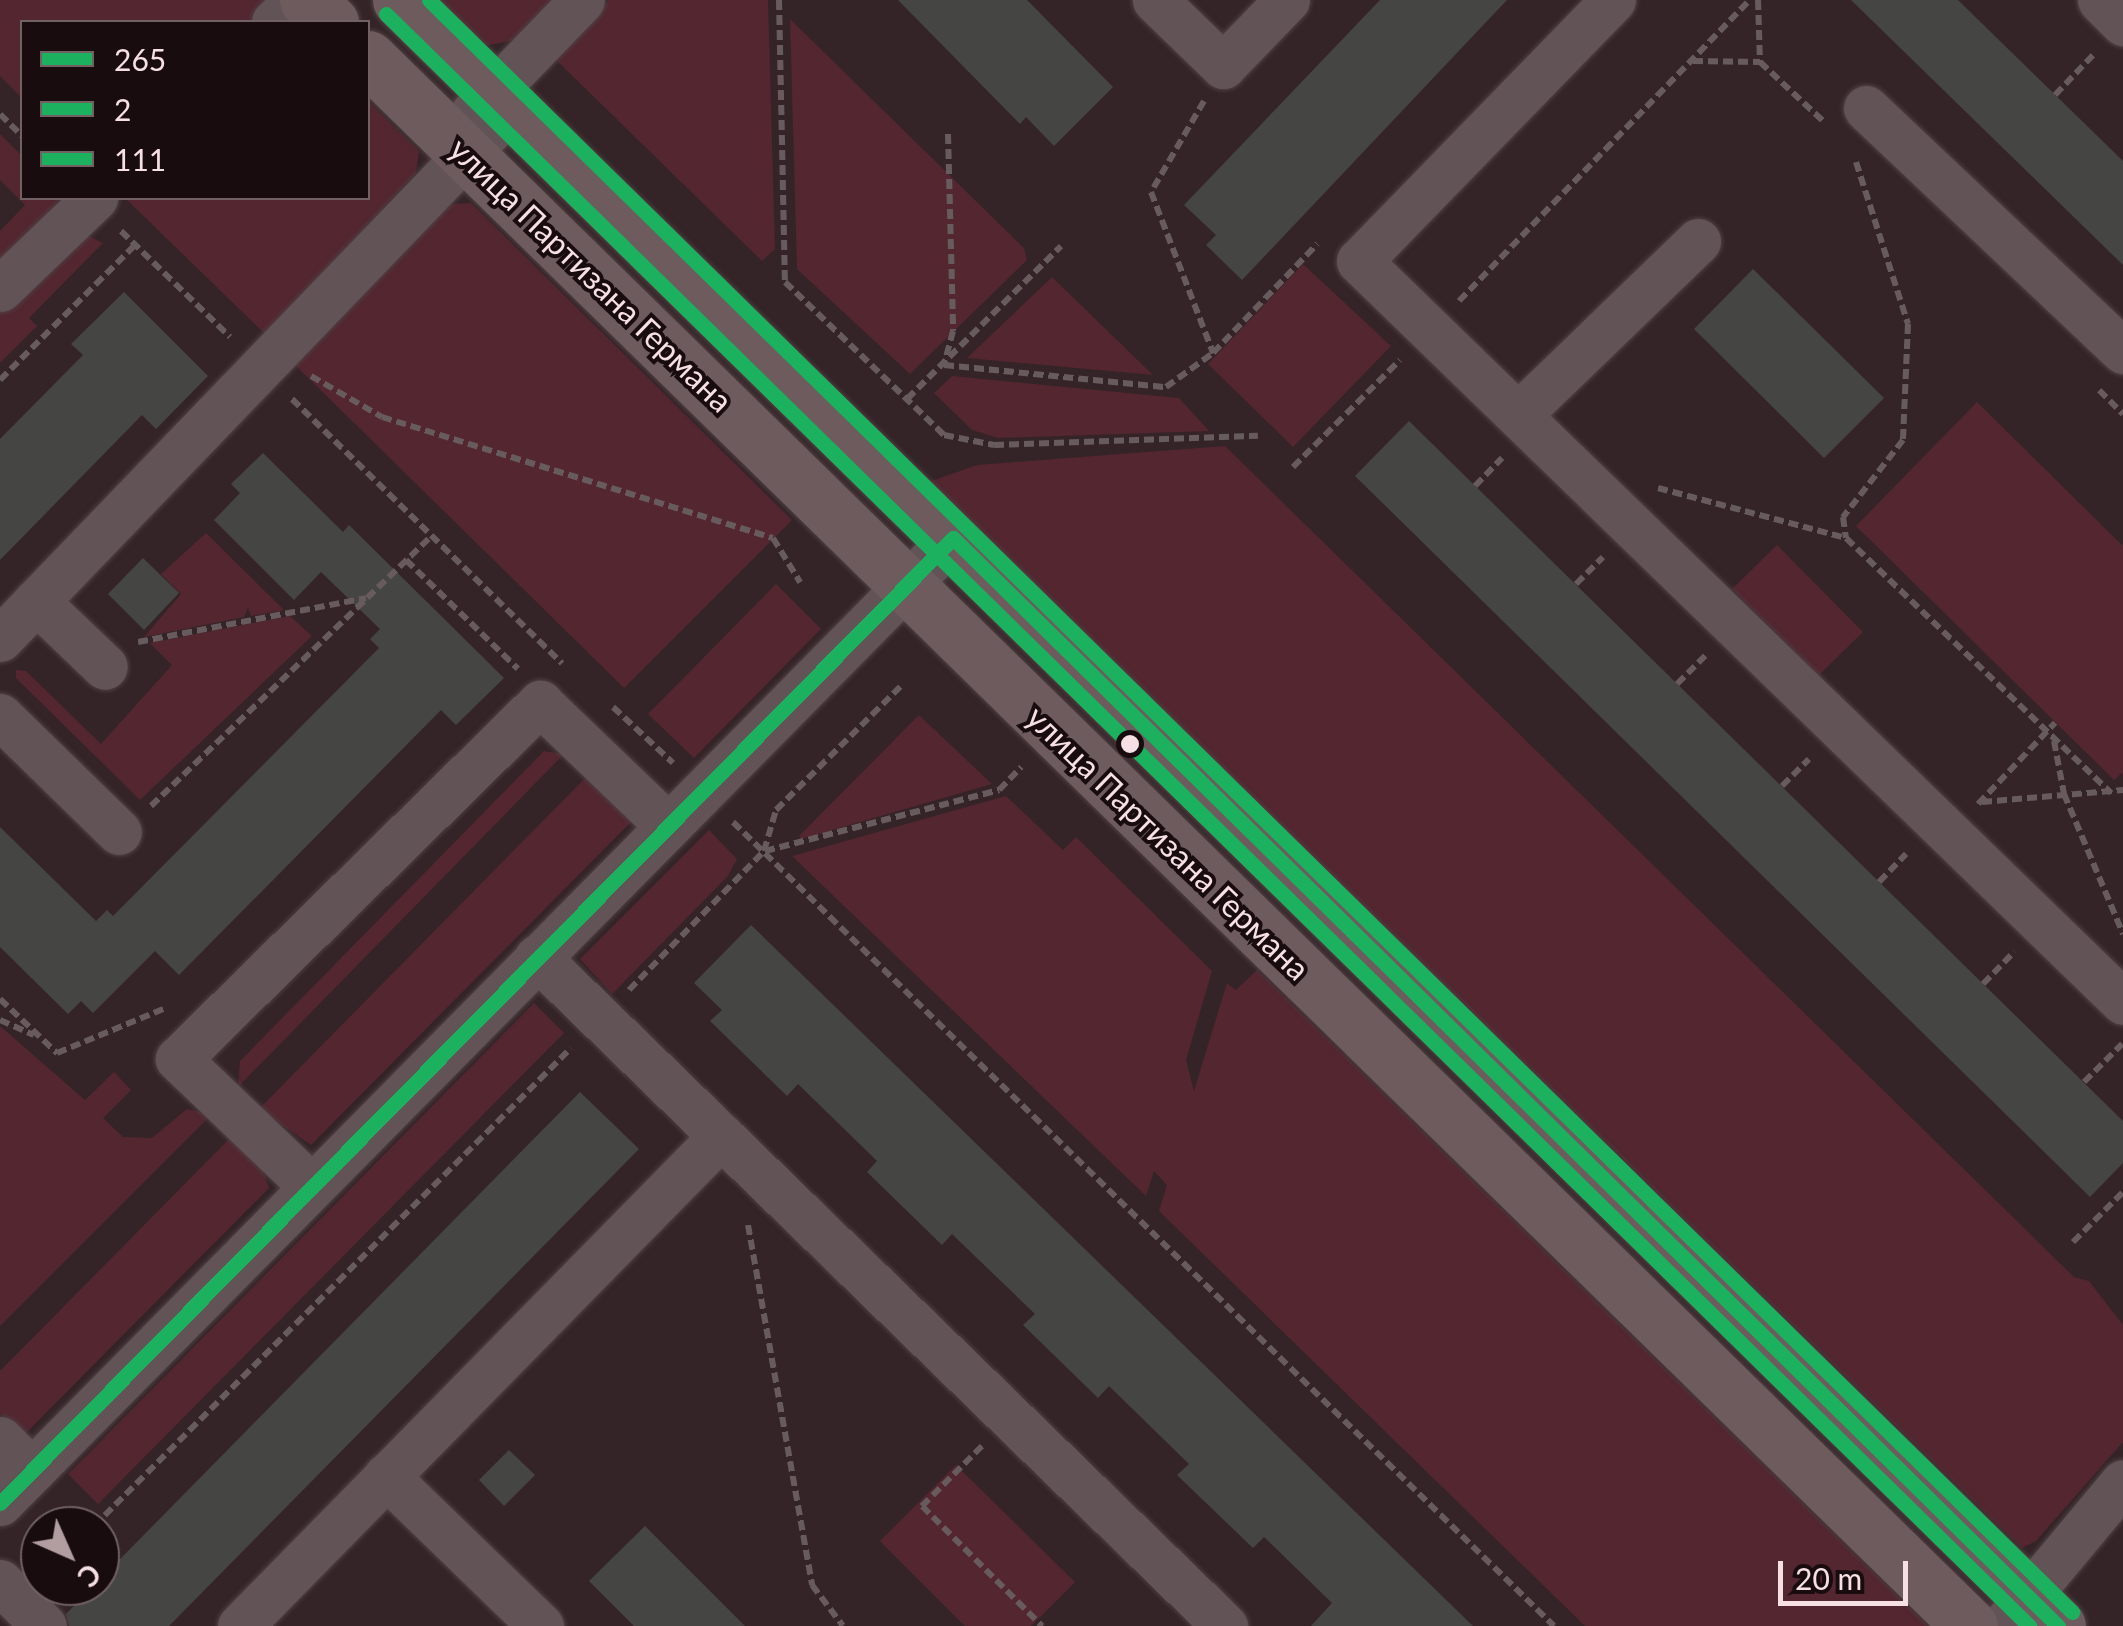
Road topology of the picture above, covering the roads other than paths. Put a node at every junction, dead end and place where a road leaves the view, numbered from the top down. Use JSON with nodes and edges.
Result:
{"nodes":[{"id":1,"x":297,"y":0,"type":"edge"},
{"id":2,"x":307,"y":0,"type":"edge"},
{"id":3,"x":400,"y":0,"type":"edge"},
{"id":4,"x":582,"y":0,"type":"edge"},
{"id":5,"x":1155,"y":0,"type":"edge"},
{"id":6,"x":1287,"y":0,"type":"edge"},
{"id":7,"x":1613,"y":0,"type":"edge"},
{"id":8,"x":276,"y":20,"type":"edge"},
{"id":9,"x":328,"y":20,"type":"edge"},
{"id":10,"x":370,"y":60,"type":"edge"},
{"id":11,"x":502,"y":101,"type":"junction"},
{"id":12,"x":1858,"y":127,"type":"road end"},
{"id":13,"x":459,"y":146,"type":"junction"},
{"id":14,"x":92,"y":200,"type":"edge"},
{"id":15,"x":1698,"y":242,"type":"dead end"},
{"id":16,"x":0,"y":289,"type":"edge"},
{"id":17,"x":2123,"y":351,"type":"edge"},
{"id":18,"x":1519,"y":414,"type":"junction"},
{"id":19,"x":954,"y":538,"type":"junction"},
{"id":20,"x":907,"y":584,"type":"junction"},
{"id":21,"x":36,"y":601,"type":"junction"},
{"id":22,"x":0,"y":638,"type":"edge"},
{"id":23,"x":98,"y":661,"type":"road end"},
{"id":24,"x":0,"y":716,"type":"edge"},
{"id":25,"x":667,"y":826,"type":"junction"},
{"id":26,"x":119,"y":832,"type":"road end"},
{"id":27,"x":537,"y":957,"type":"junction"},
{"id":28,"x":2123,"y":1002,"type":"edge"},
{"id":29,"x":728,"y":1143,"type":"junction"},
{"id":30,"x":311,"y":1186,"type":"junction"},
{"id":31,"x":0,"y":1439,"type":"edge"},
{"id":32,"x":32,"y":1471,"type":"junction"},
{"id":33,"x":386,"y":1476,"type":"junction"},
{"id":34,"x":2123,"y":1482,"type":"edge"},
{"id":35,"x":0,"y":1503,"type":"edge"},
{"id":36,"x":0,"y":1582,"type":"edge"},
{"id":37,"x":2029,"y":1616,"type":"edge"},
{"id":38,"x":44,"y":1626,"type":"edge"},
{"id":39,"x":240,"y":1626,"type":"edge"},
{"id":40,"x":541,"y":1626,"type":"edge"},
{"id":41,"x":1225,"y":1626,"type":"edge"},
{"id":42,"x":1970,"y":1626,"type":"edge"}],
"edges":[{"from":1,"to":8,"type":"street"},
{"from":2,"to":9,"type":"main road"},
{"from":3,"to":11,"type":"main road","name":"улица Партизана Германа"},
{"from":4,"to":11,"type":"street"},
{"from":5,"to":6,"type":"street"},
{"from":7,"to":18,"type":"street"},
{"from":10,"to":13,"type":"main road","name":"улица Партизана Германа"},
{"from":11,"to":13,"type":"street"},
{"from":11,"to":19,"type":"main road","name":"улица Партизана Германа"},
{"from":12,"to":17,"type":"street"},
{"from":13,"to":20,"type":"main road","name":"улица Партизана Германа"},
{"from":13,"to":21,"type":"street"},
{"from":14,"to":16,"type":"street"},
{"from":15,"to":18,"type":"street"},
{"from":18,"to":28,"type":"street"},
{"from":19,"to":20,"type":"street"},
{"from":19,"to":37,"type":"main road","name":"улица Партизана Германа"},
{"from":20,"to":25,"type":"street"},
{"from":20,"to":42,"type":"main road","name":"улица Партизана Германа"},
{"from":21,"to":22,"type":"street"},
{"from":21,"to":23,"type":"street"},
{"from":24,"to":26,"type":"street"},
{"from":25,"to":27,"type":"street"},
{"from":25,"to":30,"type":"street"},
{"from":27,"to":29,"type":"street"},
{"from":27,"to":30,"type":"street"},
{"from":29,"to":33,"type":"street"},
{"from":29,"to":41,"type":"street"},
{"from":30,"to":32,"type":"street"},
{"from":31,"to":32,"type":"street"},
{"from":32,"to":35,"type":"street"},
{"from":33,"to":39,"type":"street"},
{"from":33,"to":40,"type":"street"},
{"from":34,"to":37,"type":"street"},
{"from":36,"to":38,"type":"street"}]}
